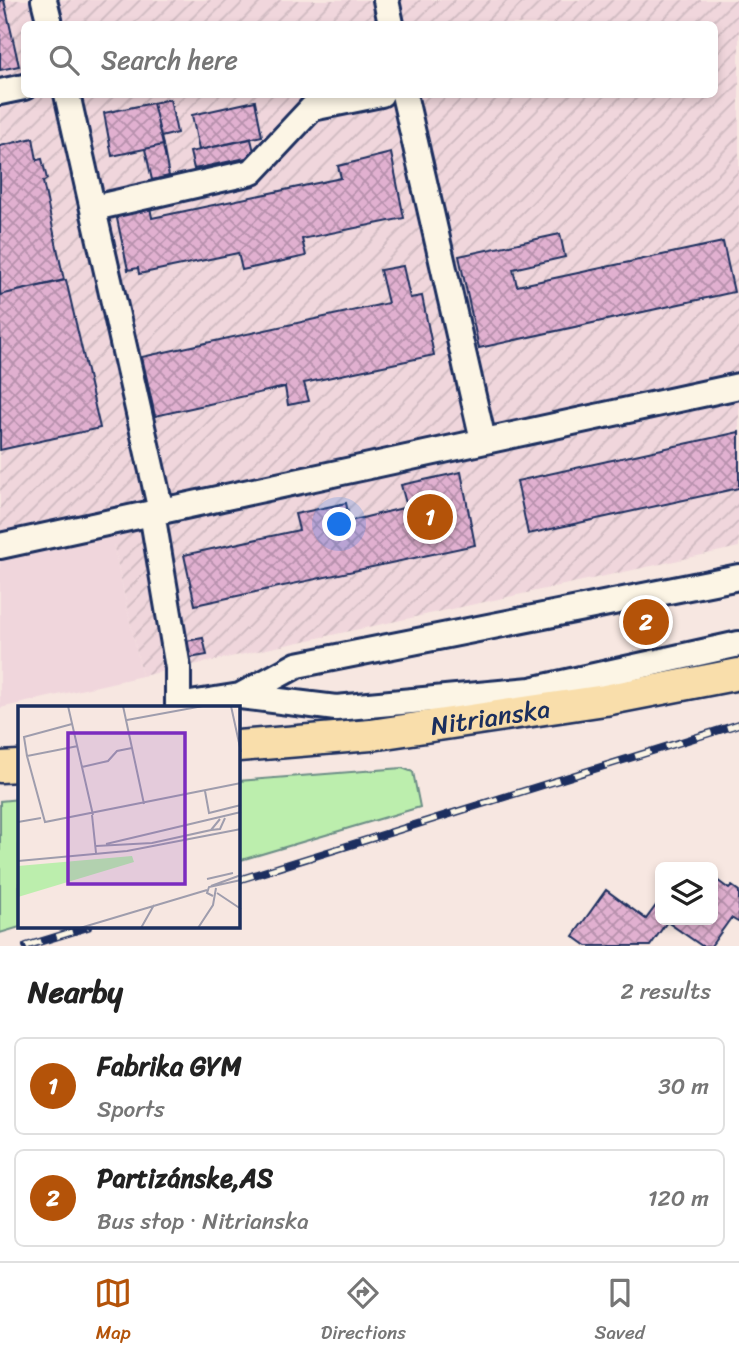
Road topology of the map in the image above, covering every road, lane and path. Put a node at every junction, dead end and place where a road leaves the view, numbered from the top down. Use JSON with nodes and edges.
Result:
{"nodes":[{"id":1,"x":44,"y":0,"type":"edge"},
{"id":2,"x":386,"y":0,"type":"edge"},
{"id":3,"x":49,"y":21,"type":"edge"},
{"id":4,"x":390,"y":21,"type":"edge"},
{"id":5,"x":21,"y":88,"type":"edge"},
{"id":6,"x":0,"y":92,"type":"edge"},
{"id":7,"x":68,"y":98,"type":"edge"},
{"id":8,"x":361,"y":98,"type":"edge"},
{"id":9,"x":405,"y":98,"type":"edge"},
{"id":10,"x":94,"y":208,"type":"junction"},
{"id":11,"x":739,"y":386,"type":"edge"},
{"id":12,"x":483,"y":440,"type":"junction"},
{"id":13,"x":157,"y":512,"type":"junction"},
{"id":14,"x":0,"y":546,"type":"edge"},
{"id":15,"x":739,"y":577,"type":"edge"},
{"id":16,"x":739,"y":644,"type":"edge"},
{"id":17,"x":739,"y":674,"type":"edge"},
{"id":18,"x":240,"y":696,"type":"junction"},
{"id":19,"x":178,"y":706,"type":"edge"},
{"id":20,"x":184,"y":706,"type":"edge"},
{"id":21,"x":240,"y":746,"type":"edge"},
{"id":22,"x":18,"y":765,"type":"edge"},
{"id":23,"x":0,"y":767,"type":"edge"}],
"edges":[{"from":1,"to":3,"type":"lane"},
{"from":2,"to":4,"type":"lane"},
{"from":5,"to":6,"type":"lane"},
{"from":7,"to":10,"type":"lane"},
{"from":8,"to":10,"type":"lane"},
{"from":9,"to":12,"type":"lane"},
{"from":10,"to":13,"type":"lane"},
{"from":11,"to":12,"type":"lane"},
{"from":12,"to":13,"type":"lane"},
{"from":13,"to":14,"type":"lane"},
{"from":13,"to":19,"type":"lane"},
{"from":15,"to":18,"type":"lane"},
{"from":16,"to":18,"type":"lane"},
{"from":17,"to":21,"type":"main road","name":"Nitrianska"},
{"from":18,"to":20,"type":"lane"},
{"from":22,"to":23,"type":"main road"}]}
